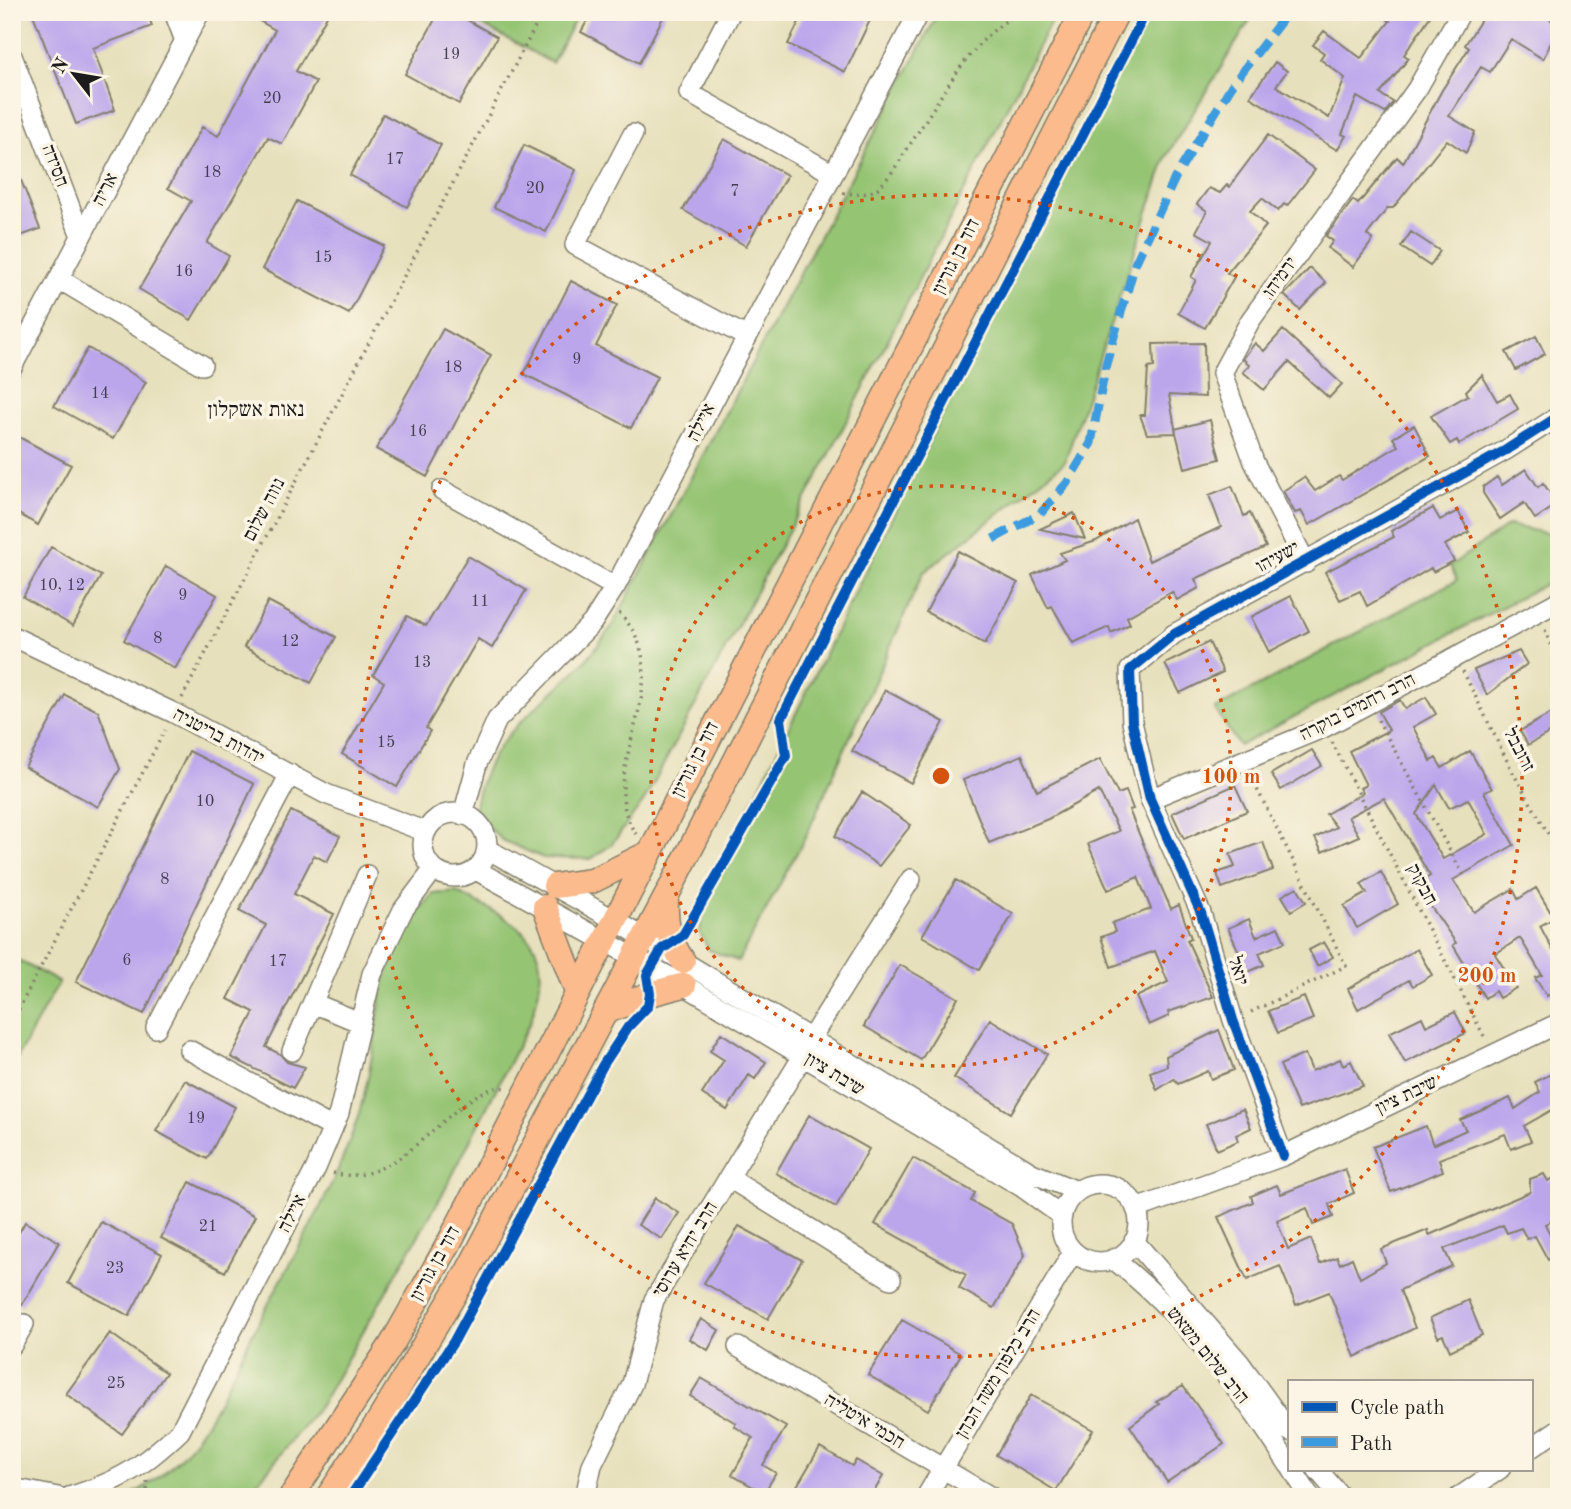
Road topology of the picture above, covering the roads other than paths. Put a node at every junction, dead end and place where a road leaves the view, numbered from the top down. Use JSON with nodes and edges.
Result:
{"nodes":[{"id":1,"x":174,"y":12,"type":"edge"},
{"id":2,"x":200,"y":12,"type":"edge"},
{"id":3,"x":731,"y":12,"type":"edge"},
{"id":4,"x":919,"y":12,"type":"edge"},
{"id":5,"x":1083,"y":12,"type":"edge"},
{"id":6,"x":1117,"y":12,"type":"edge"},
{"id":7,"x":1461,"y":12,"type":"edge"},
{"id":8,"x":185,"y":41,"type":"junction"},
{"id":9,"x":12,"y":55,"type":"edge"},
{"id":10,"x":633,"y":134,"type":"dead end"},
{"id":11,"x":829,"y":180,"type":"junction"},
{"id":12,"x":81,"y":236,"type":"junction"},
{"id":13,"x":59,"y":279,"type":"junction"},
{"id":14,"x":747,"y":337,"type":"junction"},
{"id":15,"x":202,"y":365,"type":"dead end"},
{"id":16,"x":12,"y":368,"type":"edge"},
{"id":17,"x":1559,"y":416,"type":"edge"},
{"id":18,"x":442,"y":490,"type":"dead end"},
{"id":19,"x":1306,"y":563,"type":"junction"},
{"id":20,"x":610,"y":595,"type":"junction"},
{"id":21,"x":1559,"y":601,"type":"edge"},
{"id":22,"x":12,"y":636,"type":"edge"},
{"id":23,"x":290,"y":774,"type":"junction"},
{"id":24,"x":1150,"y":799,"type":"junction"},
{"id":25,"x":463,"y":815,"type":"junction"},
{"id":26,"x":426,"y":832,"type":"junction"},
{"id":27,"x":487,"y":849,"type":"junction"},
{"id":28,"x":648,"y":851,"type":"junction"},
{"id":29,"x":435,"y":869,"type":"junction"},
{"id":30,"x":476,"y":870,"type":"junction"},
{"id":31,"x":367,"y":875,"type":"dead end"},
{"id":32,"x":911,"y":879,"type":"dead end"},
{"id":33,"x":550,"y":897,"type":"junction"},
{"id":34,"x":666,"y":897,"type":"junction"},
{"id":35,"x":608,"y":930,"type":"junction"},
{"id":36,"x":639,"y":948,"type":"junction"},
{"id":37,"x":683,"y":973,"type":"junction"},
{"id":38,"x":577,"y":992,"type":"junction"},
{"id":39,"x":313,"y":1003,"type":"junction"},
{"id":40,"x":605,"y":1012,"type":"junction"},
{"id":41,"x":359,"y":1022,"type":"junction"},
{"id":42,"x":1559,"y":1023,"type":"edge"},
{"id":43,"x":156,"y":1028,"type":"dead end"},
{"id":44,"x":807,"y":1047,"type":"junction"},
{"id":45,"x":189,"y":1050,"type":"dead end"},
{"id":46,"x":292,"y":1051,"type":"dead end"},
{"id":47,"x":332,"y":1128,"type":"junction"},
{"id":48,"x":1283,"y":1156,"type":"junction"},
{"id":49,"x":729,"y":1178,"type":"junction"},
{"id":50,"x":1077,"y":1191,"type":"junction"},
{"id":51,"x":1136,"y":1209,"type":"junction"},
{"id":52,"x":1062,"y":1216,"type":"junction"},
{"id":53,"x":1134,"y":1241,"type":"junction"},
{"id":54,"x":1073,"y":1252,"type":"junction"},
{"id":55,"x":1113,"y":1259,"type":"junction"},
{"id":56,"x":891,"y":1279,"type":"dead end"},
{"id":57,"x":24,"y":1324,"type":"dead end"},
{"id":58,"x":12,"y":1345,"type":"edge"},
{"id":59,"x":738,"y":1347,"type":"dead end"},
{"id":60,"x":1559,"y":1429,"type":"edge"},
{"id":61,"x":1288,"y":1430,"type":"edge"},
{"id":62,"x":1532,"y":1447,"type":"edge"},
{"id":63,"x":1288,"y":1463,"type":"edge"},
{"id":64,"x":943,"y":1468,"type":"junction"},
{"id":65,"x":1293,"y":1470,"type":"edge"},
{"id":66,"x":1318,"y":1470,"type":"edge"},
{"id":67,"x":1499,"y":1470,"type":"edge"},
{"id":68,"x":12,"y":1488,"type":"edge"},
{"id":69,"x":58,"y":1497,"type":"edge"},
{"id":70,"x":69,"y":1497,"type":"edge"},
{"id":71,"x":291,"y":1497,"type":"edge"},
{"id":72,"x":328,"y":1497,"type":"edge"},
{"id":73,"x":585,"y":1497,"type":"edge"},
{"id":74,"x":926,"y":1497,"type":"edge"},
{"id":75,"x":990,"y":1497,"type":"edge"},
{"id":76,"x":1310,"y":1497,"type":"edge"},
{"id":77,"x":1341,"y":1497,"type":"edge"},
{"id":78,"x":1459,"y":1497,"type":"edge"}],
"edges":[{"from":1,"to":8,"type":"street"},
{"from":2,"to":8,"type":"street","name":"אריה"},
{"from":3,"to":11,"type":"street"},
{"from":4,"to":11,"type":"street","name":"איילה"},
{"from":5,"to":28,"type":"main road","name":"דוד בן גוריון"},
{"from":6,"to":34,"type":"main road","name":"דוד בן גוריון"},
{"from":7,"to":19,"type":"street","name":"ירמיהו"},
{"from":8,"to":12,"type":"street","name":"אריה"},
{"from":9,"to":12,"type":"street","name":"חסידה"},
{"from":10,"to":14,"type":"street"},
{"from":11,"to":14,"type":"street","name":"איילה"},
{"from":12,"to":13,"type":"street","name":"אריה"},
{"from":13,"to":15,"type":"street"},
{"from":13,"to":16,"type":"street","name":"אריה"},
{"from":14,"to":20,"type":"street","name":"איילה"},
{"from":17,"to":19,"type":"street","name":"ישעיהו"},
{"from":18,"to":20,"type":"street"},
{"from":19,"to":24,"type":"street","name":"ישעיהו"},
{"from":20,"to":25,"type":"street","name":"איילה"},
{"from":21,"to":24,"type":"street","name":"הרב רחמים בוקרה"},
{"from":22,"to":23,"type":"street","name":"יהדות בריטניה"},
{"from":23,"to":26,"type":"street","name":"יהדות בריטניה"},
{"from":23,"to":43,"type":"street"},
{"from":24,"to":48,"type":"street","name":"יואל"},
{"from":25,"to":26,"type":"street"},
{"from":25,"to":27,"type":"street"},
{"from":26,"to":29,"type":"street"},
{"from":27,"to":30,"type":"street"},
{"from":27,"to":33,"type":"street"},
{"from":28,"to":33,"type":"main road"},
{"from":28,"to":35,"type":"main road","name":"דוד בן גוריון"},
{"from":29,"to":30,"type":"street"},
{"from":29,"to":41,"type":"street","name":"איילה"},
{"from":30,"to":33,"type":"street"},
{"from":31,"to":39,"type":"street"},
{"from":32,"to":44,"type":"street","name":"הרב יחיא ערוסי"},
{"from":33,"to":35,"type":"street"},
{"from":33,"to":38,"type":"main road"},
{"from":34,"to":36,"type":"main road","name":"דוד בן גוריון"},
{"from":34,"to":37,"type":"main road"},
{"from":35,"to":36,"type":"street"},
{"from":35,"to":38,"type":"main road","name":"דוד בן גוריון"},
{"from":36,"to":37,"type":"street","name":"שיבת ציון"},
{"from":36,"to":40,"type":"main road","name":"דוד בן גוריון"},
{"from":37,"to":40,"type":"main road"},
{"from":37,"to":44,"type":"street","name":"שיבת ציון"},
{"from":38,"to":71,"type":"main road","name":"דוד בן גוריון"},
{"from":39,"to":41,"type":"street"},
{"from":39,"to":46,"type":"street"},
{"from":40,"to":72,"type":"main road","name":"דוד בן גוריון"},
{"from":41,"to":47,"type":"street","name":"איילה"},
{"from":42,"to":48,"type":"street","name":"שיבת ציון"},
{"from":44,"to":49,"type":"street","name":"הרב יחיא ערוסי"},
{"from":44,"to":50,"type":"street","name":"שיבת ציון"},
{"from":44,"to":52,"type":"street","name":"שיבת ציון"},
{"from":45,"to":47,"type":"street"},
{"from":47,"to":70,"type":"street","name":"איילה"},
{"from":48,"to":51,"type":"street","name":"שיבת ציון"},
{"from":49,"to":56,"type":"street"},
{"from":49,"to":73,"type":"street","name":"הרב יחיא ערוסי"},
{"from":50,"to":51,"type":"street"},
{"from":50,"to":52,"type":"street"},
{"from":51,"to":53,"type":"street"},
{"from":52,"to":54,"type":"street"},
{"from":53,"to":55,"type":"street"},
{"from":53,"to":61,"type":"street","name":"הרב שלום משאש"},
{"from":54,"to":55,"type":"street"},
{"from":54,"to":64,"type":"street","name":"הרב כלפון משה הכהן"},
{"from":55,"to":63,"type":"street","name":"הרב שלום משאש"},
{"from":57,"to":58,"type":"street"},
{"from":59,"to":64,"type":"street","name":"חכמי איטליה"},
{"from":60,"to":62,"type":"street"},
{"from":64,"to":74,"type":"street","name":"הרב כלפון משה הכהן"},
{"from":64,"to":75,"type":"street","name":"חכמי איטליה"},
{"from":65,"to":76,"type":"street","name":"הרב שלום משאש"},
{"from":66,"to":77,"type":"street"},
{"from":67,"to":78,"type":"street"},
{"from":68,"to":69,"type":"street"}]}
